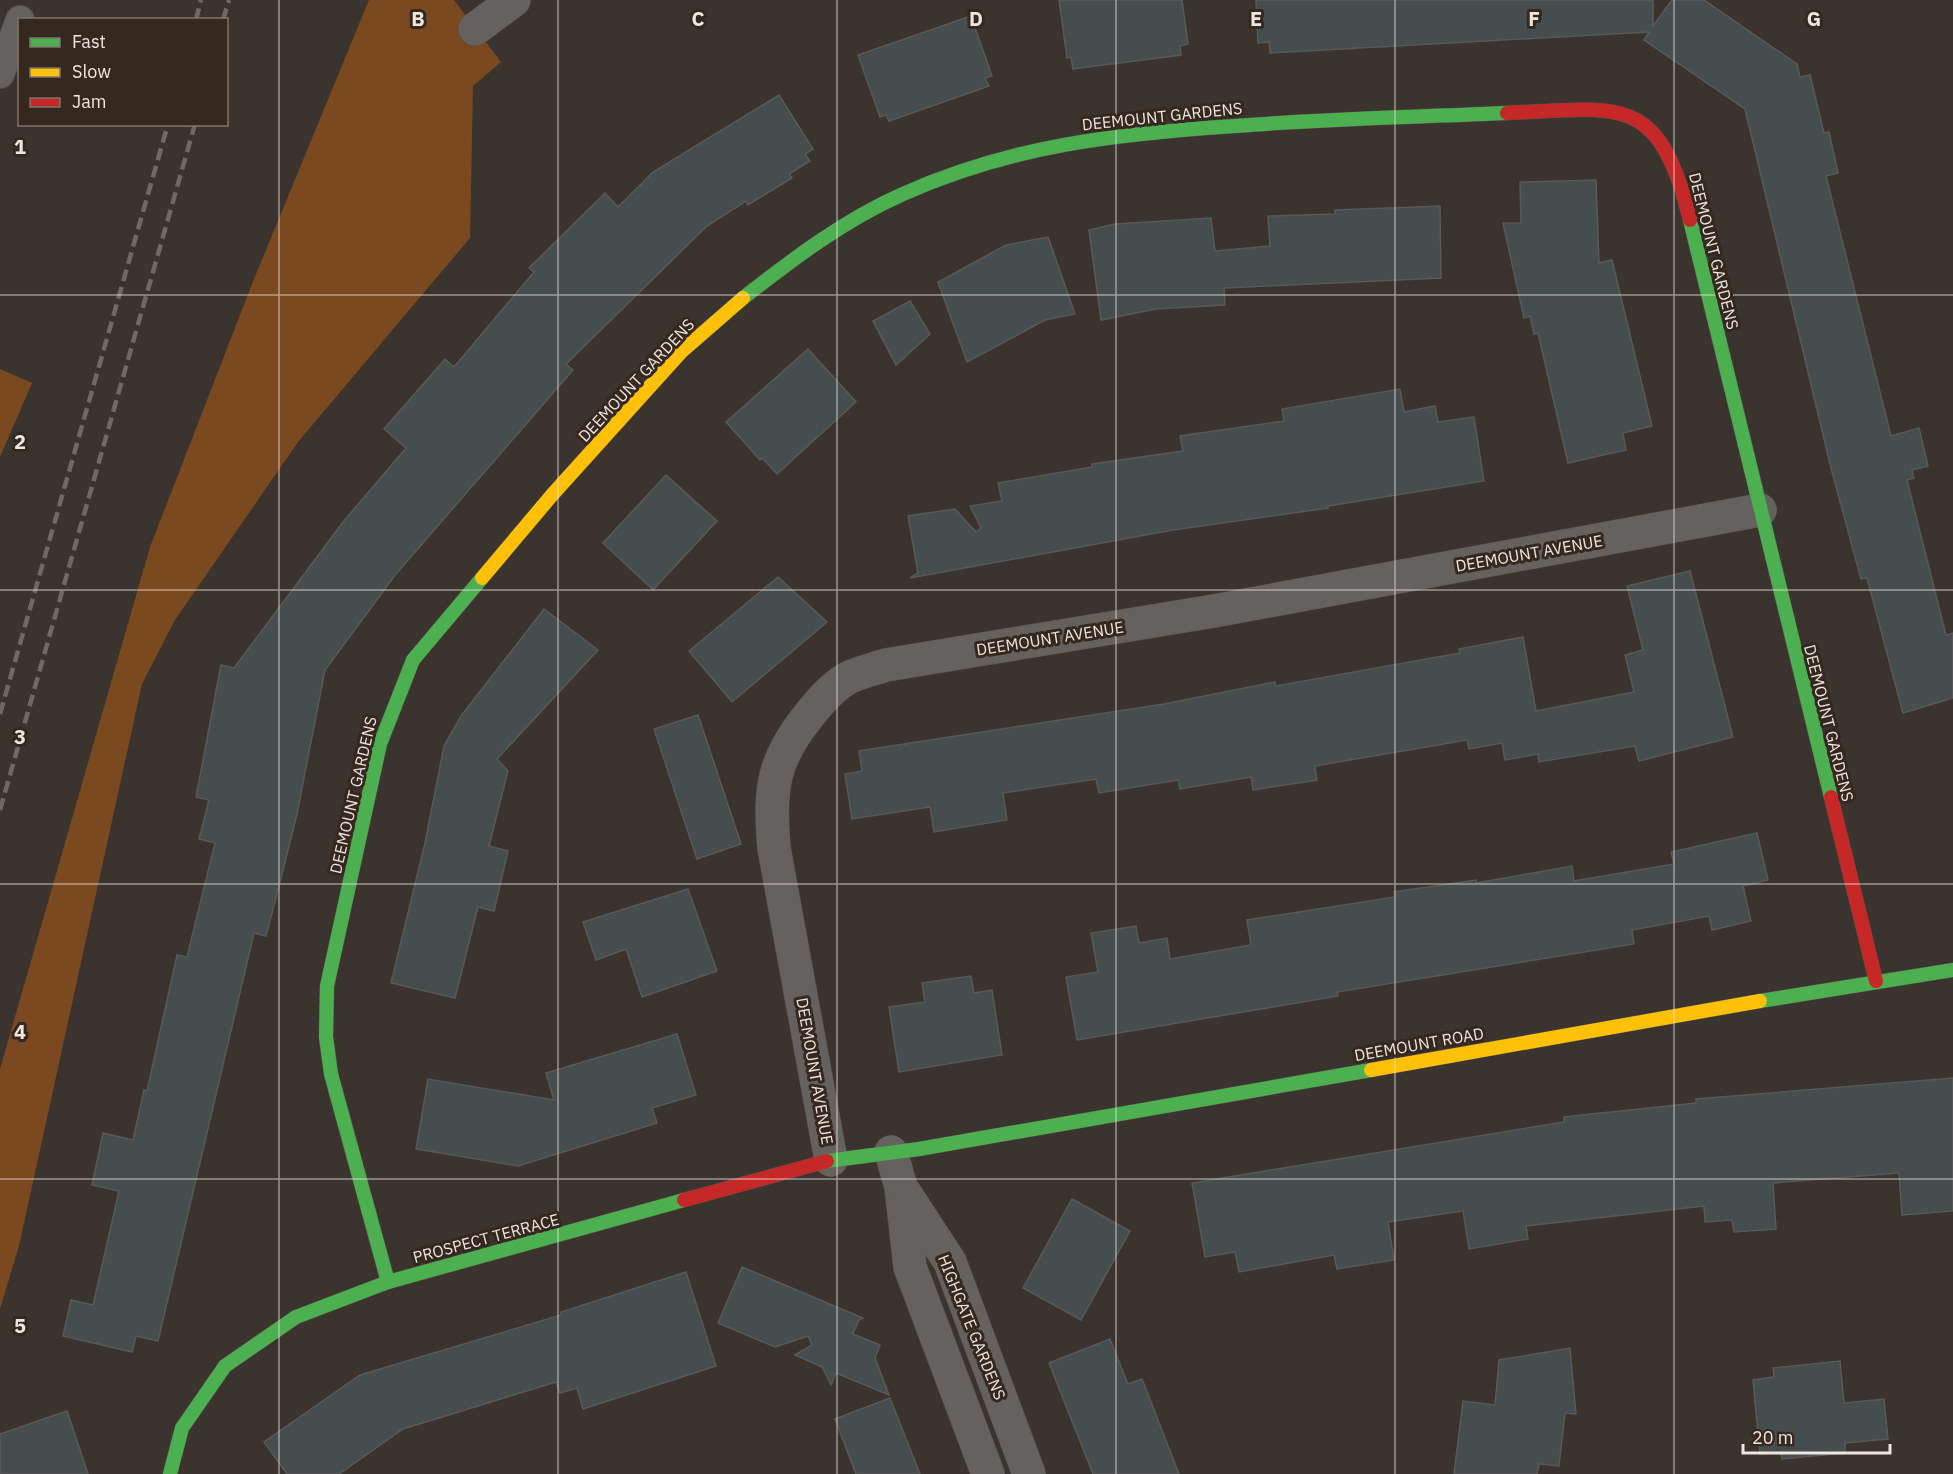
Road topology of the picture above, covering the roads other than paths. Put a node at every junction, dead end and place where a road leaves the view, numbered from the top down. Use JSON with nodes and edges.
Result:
{"nodes":[{"id":1,"x":27,"y":0,"type":"edge"},
{"id":2,"x":514,"y":0,"type":"edge"},
{"id":3,"x":21,"y":18,"type":"edge"},
{"id":4,"x":18,"y":25,"type":"edge"},
{"id":5,"x":475,"y":29,"type":"dead end"},
{"id":6,"x":0,"y":74,"type":"edge"},
{"id":7,"x":1760,"y":510,"type":"junction"},
{"id":8,"x":1953,"y":970,"type":"edge"},
{"id":9,"x":1876,"y":981,"type":"junction"},
{"id":10,"x":891,"y":1152,"type":"junction"},
{"id":11,"x":831,"y":1160,"type":"junction"},
{"id":12,"x":901,"y":1187,"type":"junction"},
{"id":13,"x":388,"y":1282,"type":"junction"},
{"id":14,"x":170,"y":1474,"type":"edge"},
{"id":15,"x":988,"y":1474,"type":"edge"},
{"id":16,"x":1029,"y":1474,"type":"edge"}],
"edges":[{"from":1,"to":3,"type":"lane"},
{"from":2,"to":5,"type":"street"},
{"from":4,"to":6,"type":"lane"},
{"from":7,"to":9,"type":"street","name":"DEEMOUNT GARDENS"},
{"from":7,"to":11,"type":"street","name":"DEEMOUNT AVENUE"},
{"from":7,"to":13,"type":"street","name":"DEEMOUNT GARDENS"},
{"from":8,"to":9,"type":"street","name":"DEEMOUNT ROAD"},
{"from":9,"to":10,"type":"street","name":"DEEMOUNT ROAD"},
{"from":10,"to":11,"type":"street","name":"PROSPECT TERRACE"},
{"from":10,"to":12,"type":"street","name":"HIGHGATE GARDENS"},
{"from":11,"to":13,"type":"street","name":"PROSPECT TERRACE"},
{"from":12,"to":15,"type":"street","name":"HIGHGATE GARDENS"},
{"from":12,"to":16,"type":"street","name":"HIGHGATE GARDENS"},
{"from":13,"to":14,"type":"street","name":"PROSPECT TERRACE"}]}
